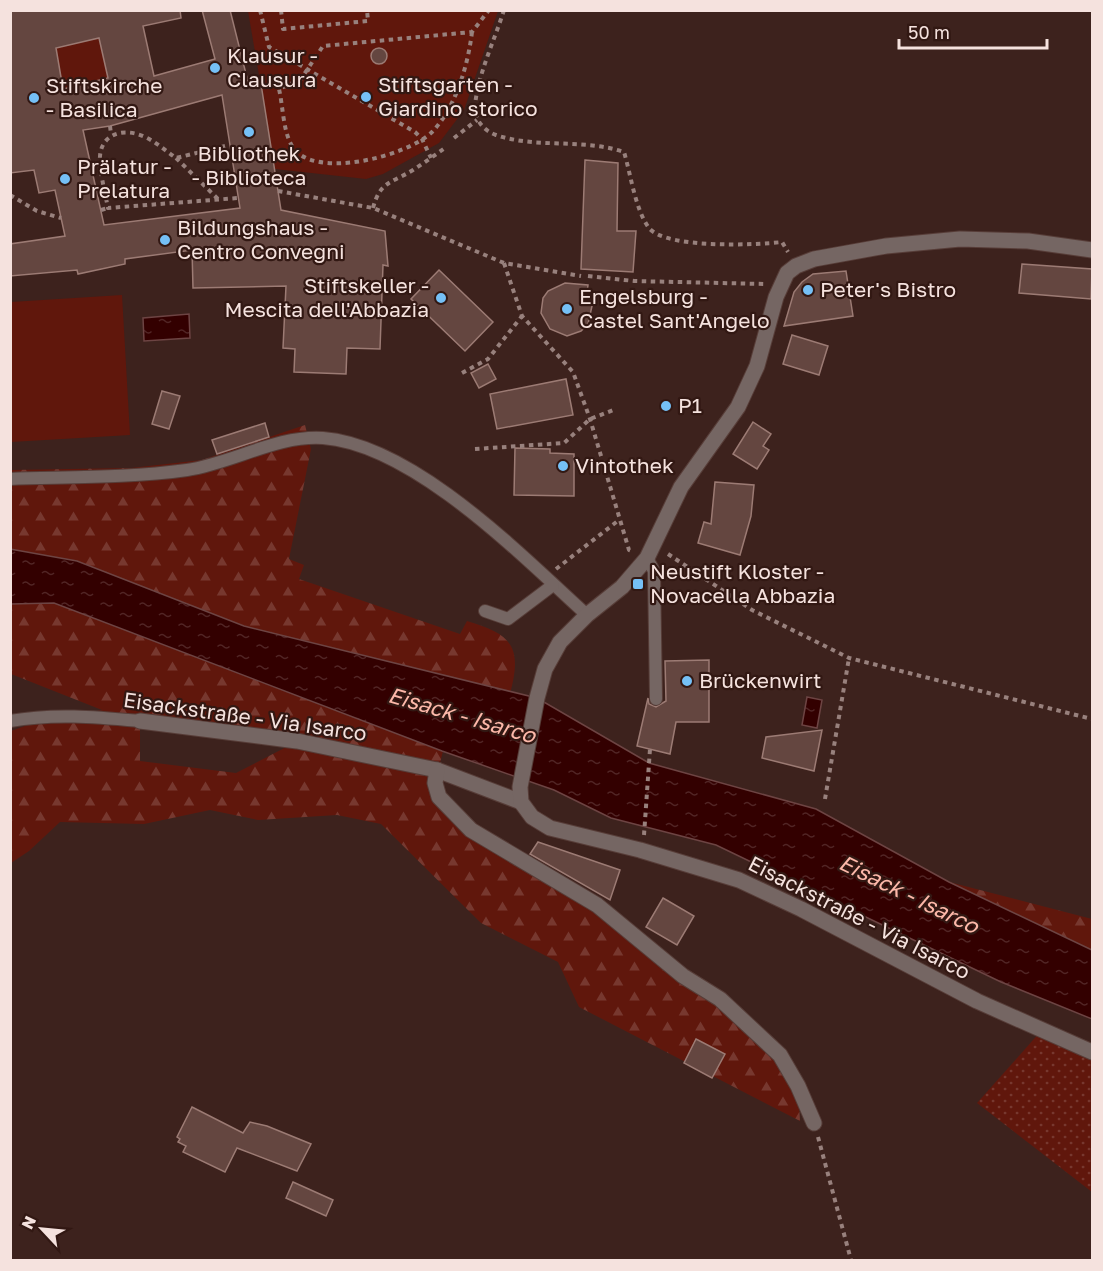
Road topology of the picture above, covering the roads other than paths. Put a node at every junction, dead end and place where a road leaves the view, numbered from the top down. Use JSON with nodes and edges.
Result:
{"nodes":[{"id":1,"x":1092,"y":250,"type":"edge"},
{"id":2,"x":10,"y":479,"type":"edge"},
{"id":3,"x":646,"y":558,"type":"junction"},
{"id":4,"x":553,"y":585,"type":"junction"},
{"id":5,"x":485,"y":611,"type":"dead end"},
{"id":6,"x":587,"y":615,"type":"junction"},
{"id":7,"x":656,"y":699,"type":"dead end"},
{"id":8,"x":10,"y":721,"type":"edge"},
{"id":9,"x":140,"y":722,"type":"joint"},
{"id":10,"x":437,"y":770,"type":"junction"},
{"id":11,"x":520,"y":795,"type":"junction"},
{"id":12,"x":1092,"y":1052,"type":"edge"},
{"id":13,"x":814,"y":1123,"type":"road end"}],
"edges":[{"from":1,"to":3,"type":"street"},
{"from":2,"to":4,"type":"lane"},
{"from":3,"to":6,"type":"street"},
{"from":3,"to":7,"type":"lane"},
{"from":4,"to":5,"type":"lane"},
{"from":4,"to":6,"type":"lane"},
{"from":6,"to":11,"type":"street"},
{"from":8,"to":9,"type":"lane","name":"Eisackstraße - Via Isarco"},
{"from":9,"to":10,"type":"street","name":"Eisackstraße - Via Isarco"},
{"from":10,"to":11,"type":"street","name":"Eisackstraße - Via Isarco"},
{"from":10,"to":13,"type":"street"},
{"from":11,"to":12,"type":"street","name":"Eisackstraße - Via Isarco"}]}
